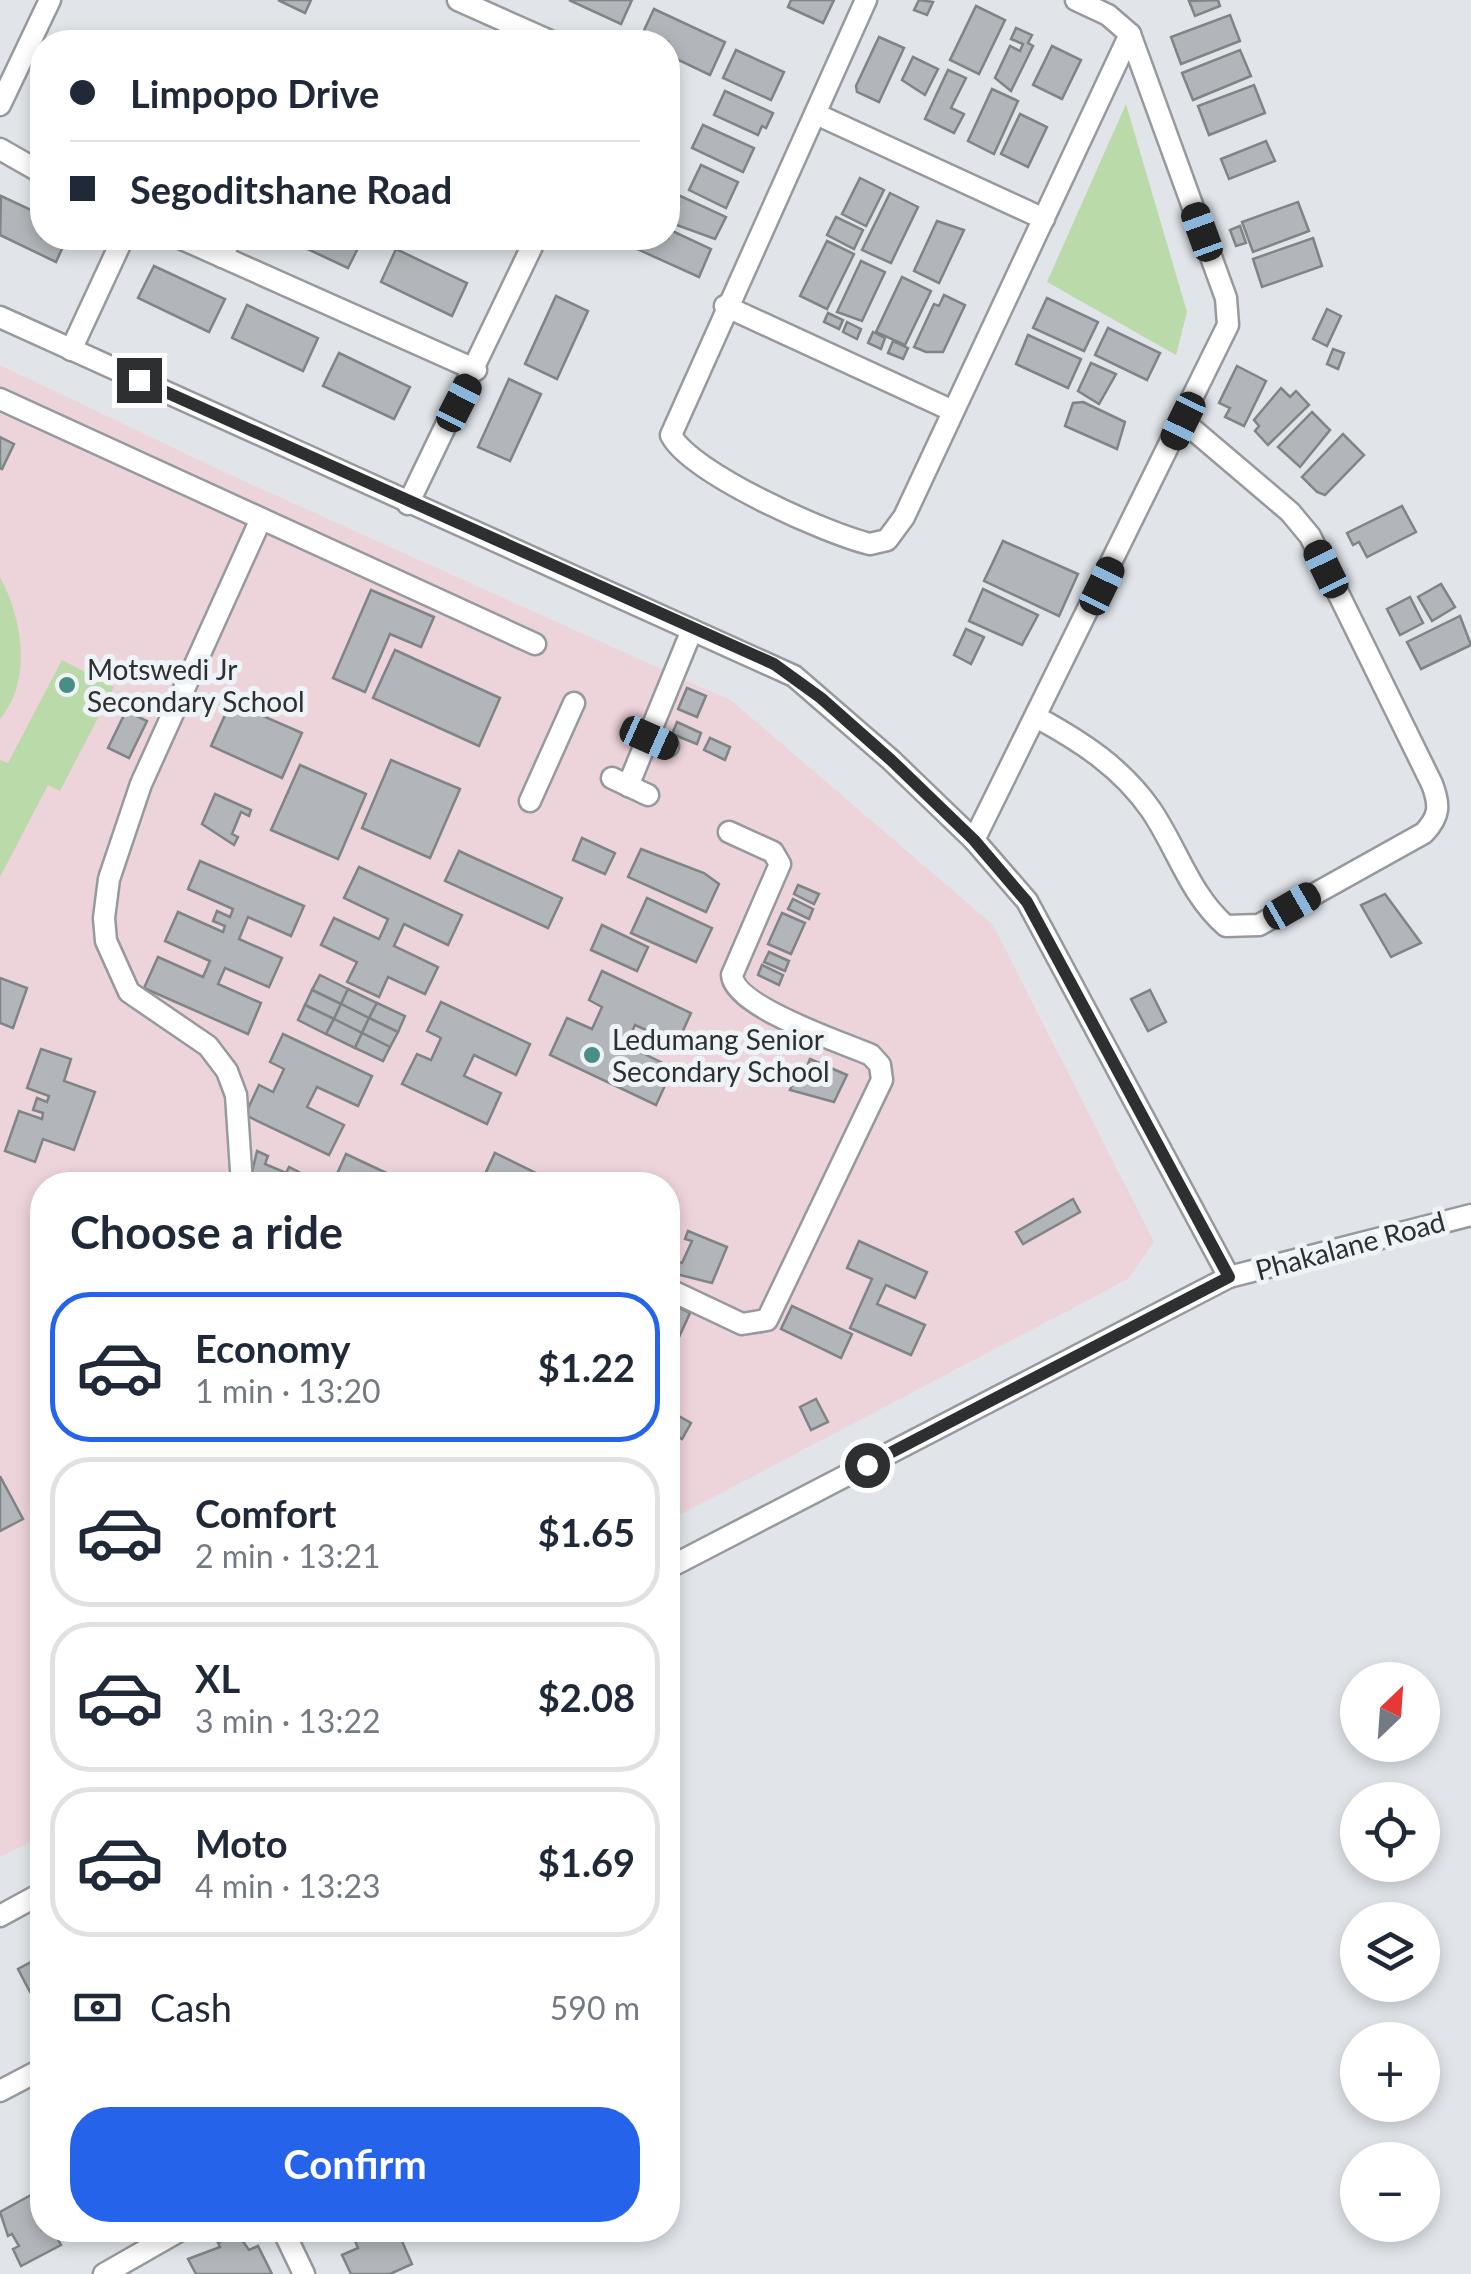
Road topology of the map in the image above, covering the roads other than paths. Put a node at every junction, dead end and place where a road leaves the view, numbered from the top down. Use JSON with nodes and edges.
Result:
{"nodes":[{"id":1,"x":50,"y":0,"type":"edge"},
{"id":2,"x":458,"y":0,"type":"edge"},
{"id":3,"x":866,"y":0,"type":"edge"},
{"id":4,"x":1076,"y":0,"type":"edge"},
{"id":5,"x":36,"y":30,"type":"edge"},
{"id":6,"x":525,"y":30,"type":"edge"},
{"id":7,"x":1130,"y":34,"type":"junction"},
{"id":8,"x":30,"y":42,"type":"edge"},
{"id":9,"x":0,"y":105,"type":"edge"},
{"id":10,"x":816,"y":114,"type":"junction"},
{"id":11,"x":0,"y":149,"type":"edge"},
{"id":12,"x":30,"y":166,"type":"edge"},
{"id":13,"x":1044,"y":218,"type":"junction"},
{"id":14,"x":118,"y":250,"type":"edge"},
{"id":15,"x":232,"y":250,"type":"edge"},
{"id":16,"x":531,"y":250,"type":"edge"},
{"id":17,"x":726,"y":306,"type":"junction"},
{"id":18,"x":0,"y":316,"type":"edge"},
{"id":19,"x":72,"y":350,"type":"junction"},
{"id":20,"x":476,"y":370,"type":"junction"},
{"id":21,"x":0,"y":399,"type":"edge"},
{"id":22,"x":954,"y":411,"type":"junction"},
{"id":23,"x":1183,"y":421,"type":"junction"},
{"id":24,"x":408,"y":504,"type":"junction"},
{"id":25,"x":261,"y":518,"type":"junction"},
{"id":26,"x":692,"y":630,"type":"junction"},
{"id":27,"x":535,"y":644,"type":"dead end"},
{"id":28,"x":574,"y":703,"type":"dead end"},
{"id":29,"x":1038,"y":718,"type":"junction"},
{"id":30,"x":648,"y":795,"type":"dead end"},
{"id":31,"x":530,"y":802,"type":"dead end"},
{"id":32,"x":728,"y":832,"type":"dead end"},
{"id":33,"x":974,"y":840,"type":"junction"},
{"id":34,"x":241,"y":1172,"type":"edge"},
{"id":35,"x":1471,"y":1216,"type":"edge"},
{"id":36,"x":1229,"y":1277,"type":"junction"},
{"id":37,"x":680,"y":1294,"type":"edge"},
{"id":38,"x":680,"y":1562,"type":"edge"},
{"id":39,"x":30,"y":1900,"type":"edge"},
{"id":40,"x":0,"y":1916,"type":"edge"},
{"id":41,"x":30,"y":2075,"type":"edge"},
{"id":42,"x":0,"y":2090,"type":"edge"},
{"id":43,"x":160,"y":2242,"type":"edge"},
{"id":44,"x":289,"y":2242,"type":"edge"},
{"id":45,"x":104,"y":2274,"type":"edge"},
{"id":46,"x":304,"y":2274,"type":"edge"}],
"edges":[{"from":1,"to":5,"type":"street"},
{"from":2,"to":6,"type":"street"},
{"from":3,"to":10,"type":"street"},
{"from":4,"to":7,"type":"street"},
{"from":7,"to":13,"type":"street"},
{"from":7,"to":23,"type":"street"},
{"from":8,"to":9,"type":"street"},
{"from":10,"to":13,"type":"street"},
{"from":10,"to":17,"type":"street"},
{"from":11,"to":12,"type":"street"},
{"from":13,"to":22,"type":"street"},
{"from":14,"to":19,"type":"street"},
{"from":15,"to":20,"type":"street"},
{"from":16,"to":20,"type":"street"},
{"from":17,"to":22,"type":"street"},
{"from":17,"to":22,"type":"street"},
{"from":18,"to":19,"type":"street"},
{"from":19,"to":24,"type":"street"},
{"from":20,"to":24,"type":"street"},
{"from":21,"to":25,"type":"street"},
{"from":23,"to":29,"type":"street"},
{"from":23,"to":29,"type":"street"},
{"from":24,"to":26,"type":"street"},
{"from":25,"to":27,"type":"street"},
{"from":25,"to":34,"type":"street"},
{"from":26,"to":30,"type":"street"},
{"from":26,"to":33,"type":"street"},
{"from":28,"to":31,"type":"street"},
{"from":29,"to":33,"type":"street"},
{"from":32,"to":37,"type":"street"},
{"from":33,"to":36,"type":"street"},
{"from":35,"to":36,"type":"street","name":"Phakalane Road"},
{"from":36,"to":38,"type":"street","name":"Phakalane Road"},
{"from":39,"to":40,"type":"street"},
{"from":41,"to":42,"type":"street"},
{"from":43,"to":45,"type":"street"},
{"from":44,"to":46,"type":"street"}]}
